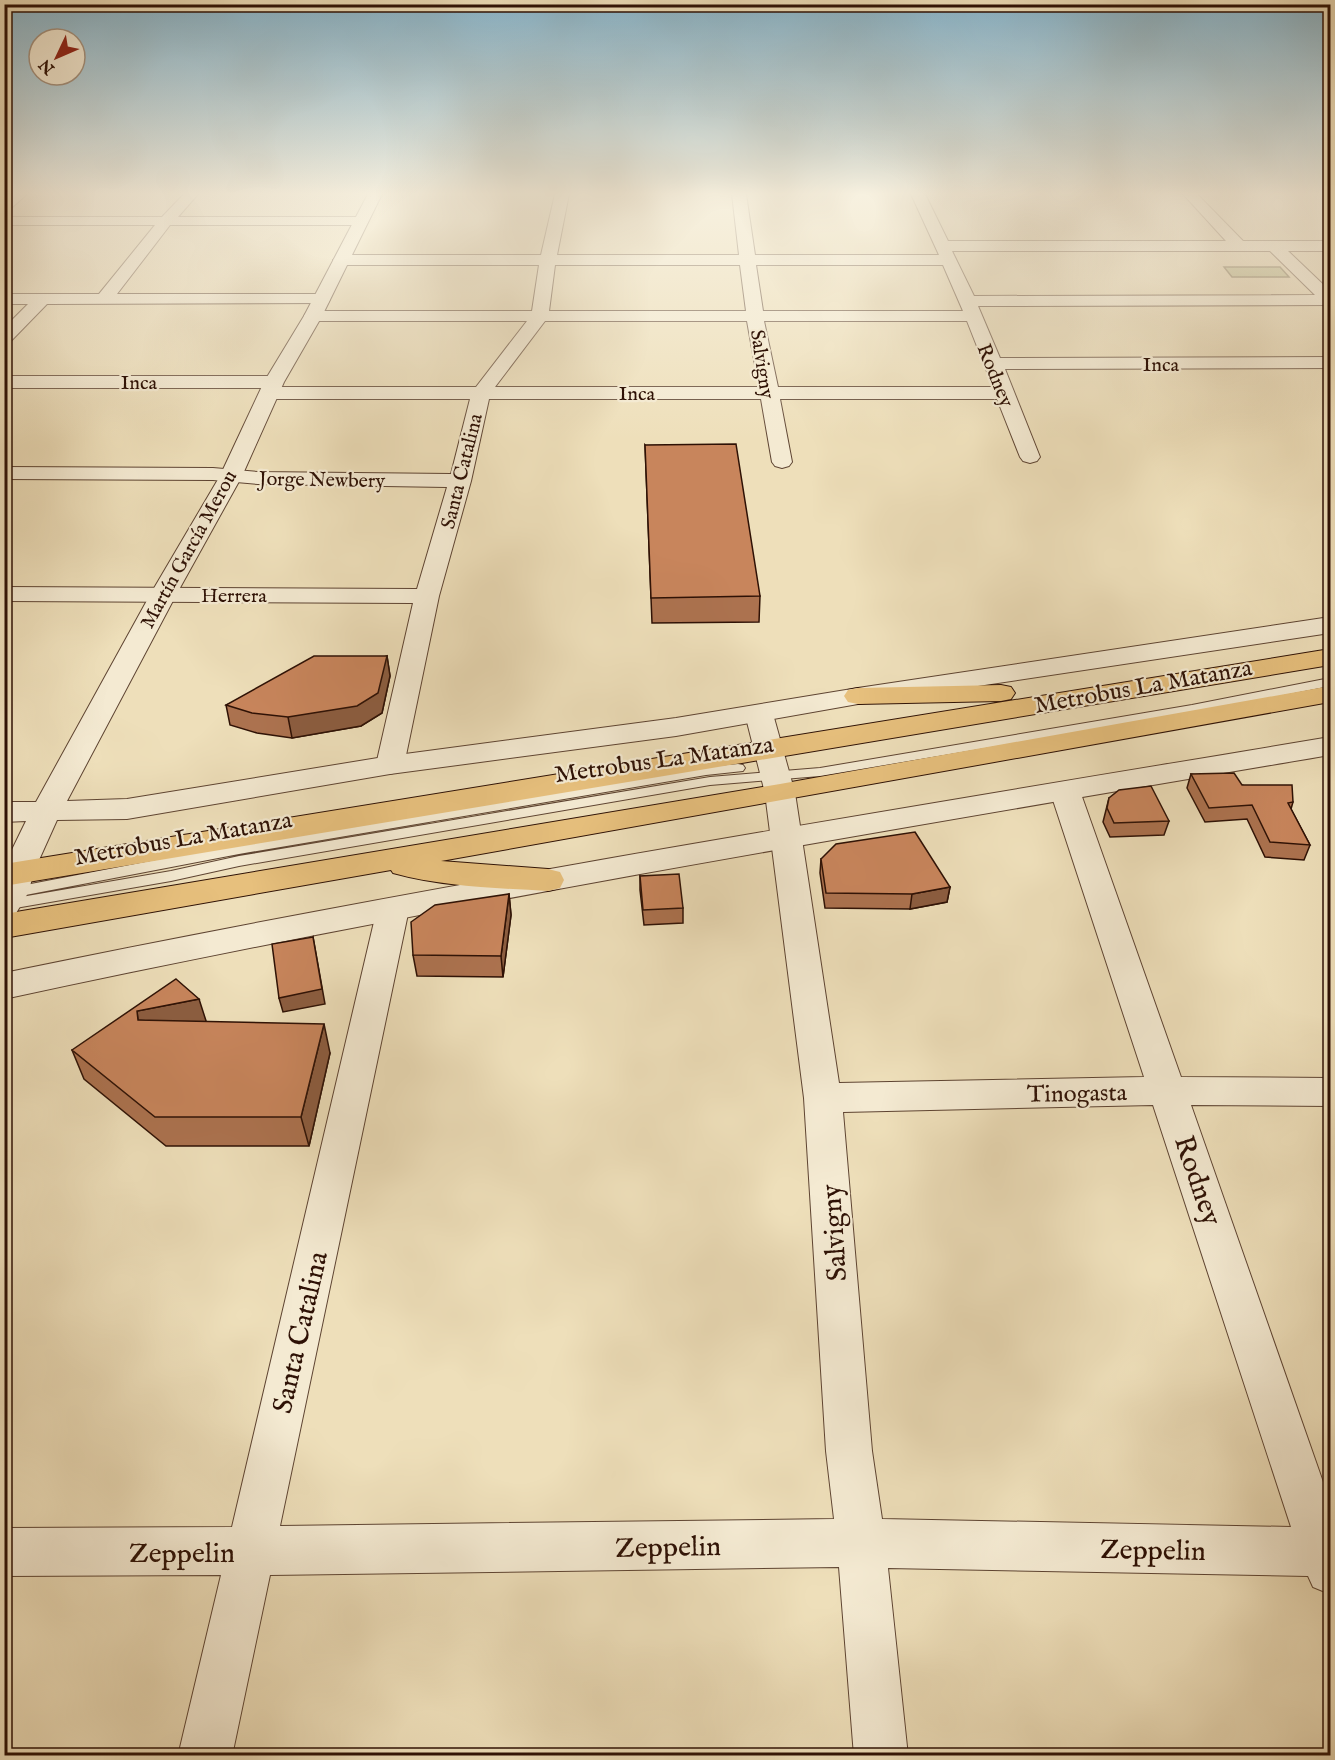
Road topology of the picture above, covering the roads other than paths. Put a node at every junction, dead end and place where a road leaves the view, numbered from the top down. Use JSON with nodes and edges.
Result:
{"nodes":[{"id":1,"x":122,"y":276,"type":"edge"},
{"id":2,"x":333,"y":276,"type":"edge"},
{"id":3,"x":546,"y":276,"type":"edge"},
{"id":4,"x":750,"y":276,"type":"edge"},
{"id":5,"x":956,"y":276,"type":"edge"},
{"id":6,"x":1305,"y":276,"type":"edge"},
{"id":7,"x":4,"y":298,"type":"edge"},
{"id":8,"x":43,"y":299,"type":"junction"},
{"id":9,"x":104,"y":299,"type":"junction"},
{"id":10,"x":1330,"y":300,"type":"edge"},
{"id":11,"x":317,"y":307,"type":"junction"},
{"id":12,"x":970,"y":309,"type":"junction"},
{"id":13,"x":540,"y":316,"type":"junction"},
{"id":14,"x":755,"y":317,"type":"junction"},
{"id":15,"x":4,"y":338,"type":"edge"},
{"id":16,"x":1330,"y":363,"type":"edge"},
{"id":17,"x":992,"y":364,"type":"junction"},
{"id":18,"x":4,"y":382,"type":"edge"},
{"id":19,"x":272,"y":388,"type":"junction"},
{"id":20,"x":481,"y":393,"type":"junction"},
{"id":21,"x":767,"y":393,"type":"junction"},
{"id":22,"x":1004,"y":393,"type":"junction"},
{"id":23,"x":1030,"y":458,"type":"dead end"},
{"id":24,"x":782,"y":462,"type":"dead end"},
{"id":25,"x":4,"y":474,"type":"edge"},
{"id":26,"x":231,"y":476,"type":"junction"},
{"id":27,"x":460,"y":481,"type":"junction"},
{"id":28,"x":4,"y":594,"type":"edge"},
{"id":29,"x":163,"y":595,"type":"junction"},
{"id":30,"x":427,"y":596,"type":"junction"},
{"id":31,"x":1330,"y":625,"type":"edge"},
{"id":32,"x":1330,"y":657,"type":"edge"},
{"id":33,"x":1330,"y":675,"type":"edge"},
{"id":34,"x":1330,"y":684,"type":"edge"},
{"id":35,"x":1123,"y":691,"type":"junction"},
{"id":36,"x":1330,"y":694,"type":"edge"},
{"id":37,"x":858,"y":696,"type":"junction"},
{"id":38,"x":759,"y":714,"type":"junction"},
{"id":39,"x":1330,"y":746,"type":"edge"},
{"id":40,"x":390,"y":765,"type":"junction"},
{"id":41,"x":775,"y":770,"type":"junction"},
{"id":42,"x":1065,"y":791,"type":"junction"},
{"id":43,"x":46,"y":811,"type":"junction"},
{"id":44,"x":4,"y":812,"type":"edge"},
{"id":45,"x":786,"y":836,"type":"junction"},
{"id":46,"x":379,"y":862,"type":"junction"},
{"id":47,"x":548,"y":880,"type":"junction"},
{"id":48,"x":8,"y":893,"type":"edge"},
{"id":49,"x":393,"y":909,"type":"junction"},
{"id":50,"x":4,"y":926,"type":"edge"},
{"id":51,"x":4,"y":986,"type":"edge"},
{"id":52,"x":1168,"y":1091,"type":"junction"},
{"id":53,"x":1330,"y":1092,"type":"edge"},
{"id":54,"x":823,"y":1098,"type":"junction"},
{"id":55,"x":861,"y":1543,"type":"junction"},
{"id":56,"x":250,"y":1551,"type":"junction"},
{"id":57,"x":4,"y":1552,"type":"edge"},
{"id":58,"x":1328,"y":1558,"type":"edge"},
{"id":59,"x":205,"y":1755,"type":"edge"},
{"id":60,"x":881,"y":1755,"type":"edge"}],
"edges":[{"from":1,"to":9,"type":"street"},
{"from":2,"to":11,"type":"street","name":"Martín García Merou"},
{"from":3,"to":13,"type":"street","name":"Santa Catalina"},
{"from":4,"to":14,"type":"street","name":"Salvigny"},
{"from":5,"to":12,"type":"street","name":"Rodney"},
{"from":6,"to":10,"type":"street"},
{"from":7,"to":8,"type":"street"},
{"from":8,"to":9,"type":"street"},
{"from":8,"to":15,"type":"street"},
{"from":9,"to":11,"type":"street"},
{"from":10,"to":12,"type":"street"},
{"from":11,"to":13,"type":"street"},
{"from":11,"to":19,"type":"street","name":"Martín García Merou"},
{"from":12,"to":14,"type":"street"},
{"from":12,"to":17,"type":"street","name":"Rodney"},
{"from":13,"to":14,"type":"street"},
{"from":13,"to":20,"type":"street","name":"Santa Catalina"},
{"from":14,"to":21,"type":"street","name":"Salvigny"},
{"from":16,"to":17,"type":"street","name":"Inca"},
{"from":17,"to":22,"type":"street","name":"Rodney"},
{"from":18,"to":19,"type":"street","name":"Inca"},
{"from":19,"to":20,"type":"street","name":"Inca"},
{"from":19,"to":26,"type":"street","name":"Martín García Merou"},
{"from":20,"to":21,"type":"street","name":"Inca"},
{"from":20,"to":27,"type":"street","name":"Santa Catalina"},
{"from":21,"to":22,"type":"street","name":"Inca"},
{"from":21,"to":24,"type":"street","name":"Salvigny"},
{"from":22,"to":23,"type":"street","name":"Rodney"},
{"from":25,"to":26,"type":"street","name":"Jorge Newbery"},
{"from":26,"to":27,"type":"street","name":"Jorge Newbery"},
{"from":26,"to":29,"type":"street","name":"Martín García Merou"},
{"from":27,"to":30,"type":"street","name":"Santa Catalina"},
{"from":28,"to":29,"type":"street","name":"Herrera"},
{"from":29,"to":30,"type":"street","name":"Herrera"},
{"from":29,"to":43,"type":"street","name":"Martín García Merou"},
{"from":30,"to":40,"type":"street","name":"Santa Catalina"},
{"from":31,"to":37,"type":"street"},
{"from":32,"to":35,"type":"highway"},
{"from":33,"to":41,"type":"lane","name":"Metrobus La Matanza"},
{"from":34,"to":41,"type":"lane","name":"Metrobus La Matanza"},
{"from":35,"to":37,"type":"highway"},
{"from":35,"to":41,"type":"highway"},
{"from":36,"to":41,"type":"highway"},
{"from":37,"to":38,"type":"street"},
{"from":38,"to":40,"type":"street"},
{"from":38,"to":41,"type":"street","name":"Salvigny"},
{"from":39,"to":42,"type":"street"},
{"from":40,"to":43,"type":"street"},
{"from":41,"to":45,"type":"street","name":"Salvigny"},
{"from":41,"to":46,"type":"highway"},
{"from":41,"to":48,"type":"highway"},
{"from":42,"to":45,"type":"street"},
{"from":42,"to":52,"type":"street","name":"Rodney"},
{"from":43,"to":44,"type":"street"},
{"from":43,"to":48,"type":"street","name":"Martín García Merou"},
{"from":45,"to":47,"type":"street"},
{"from":45,"to":54,"type":"street","name":"Salvigny"},
{"from":46,"to":47,"type":"highway"},
{"from":46,"to":50,"type":"highway"},
{"from":47,"to":49,"type":"street"},
{"from":49,"to":51,"type":"street"},
{"from":49,"to":56,"type":"street","name":"Santa Catalina"},
{"from":52,"to":53,"type":"street","name":"Tinogasta"},
{"from":52,"to":54,"type":"street","name":"Tinogasta"},
{"from":52,"to":58,"type":"street","name":"Rodney"},
{"from":54,"to":55,"type":"street","name":"Salvigny"},
{"from":55,"to":56,"type":"street","name":"Zeppelin"},
{"from":55,"to":58,"type":"street","name":"Zeppelin"},
{"from":55,"to":60,"type":"street","name":"Salvigny"},
{"from":56,"to":57,"type":"street","name":"Zeppelin"},
{"from":56,"to":59,"type":"street","name":"Santa Catalina"}]}
